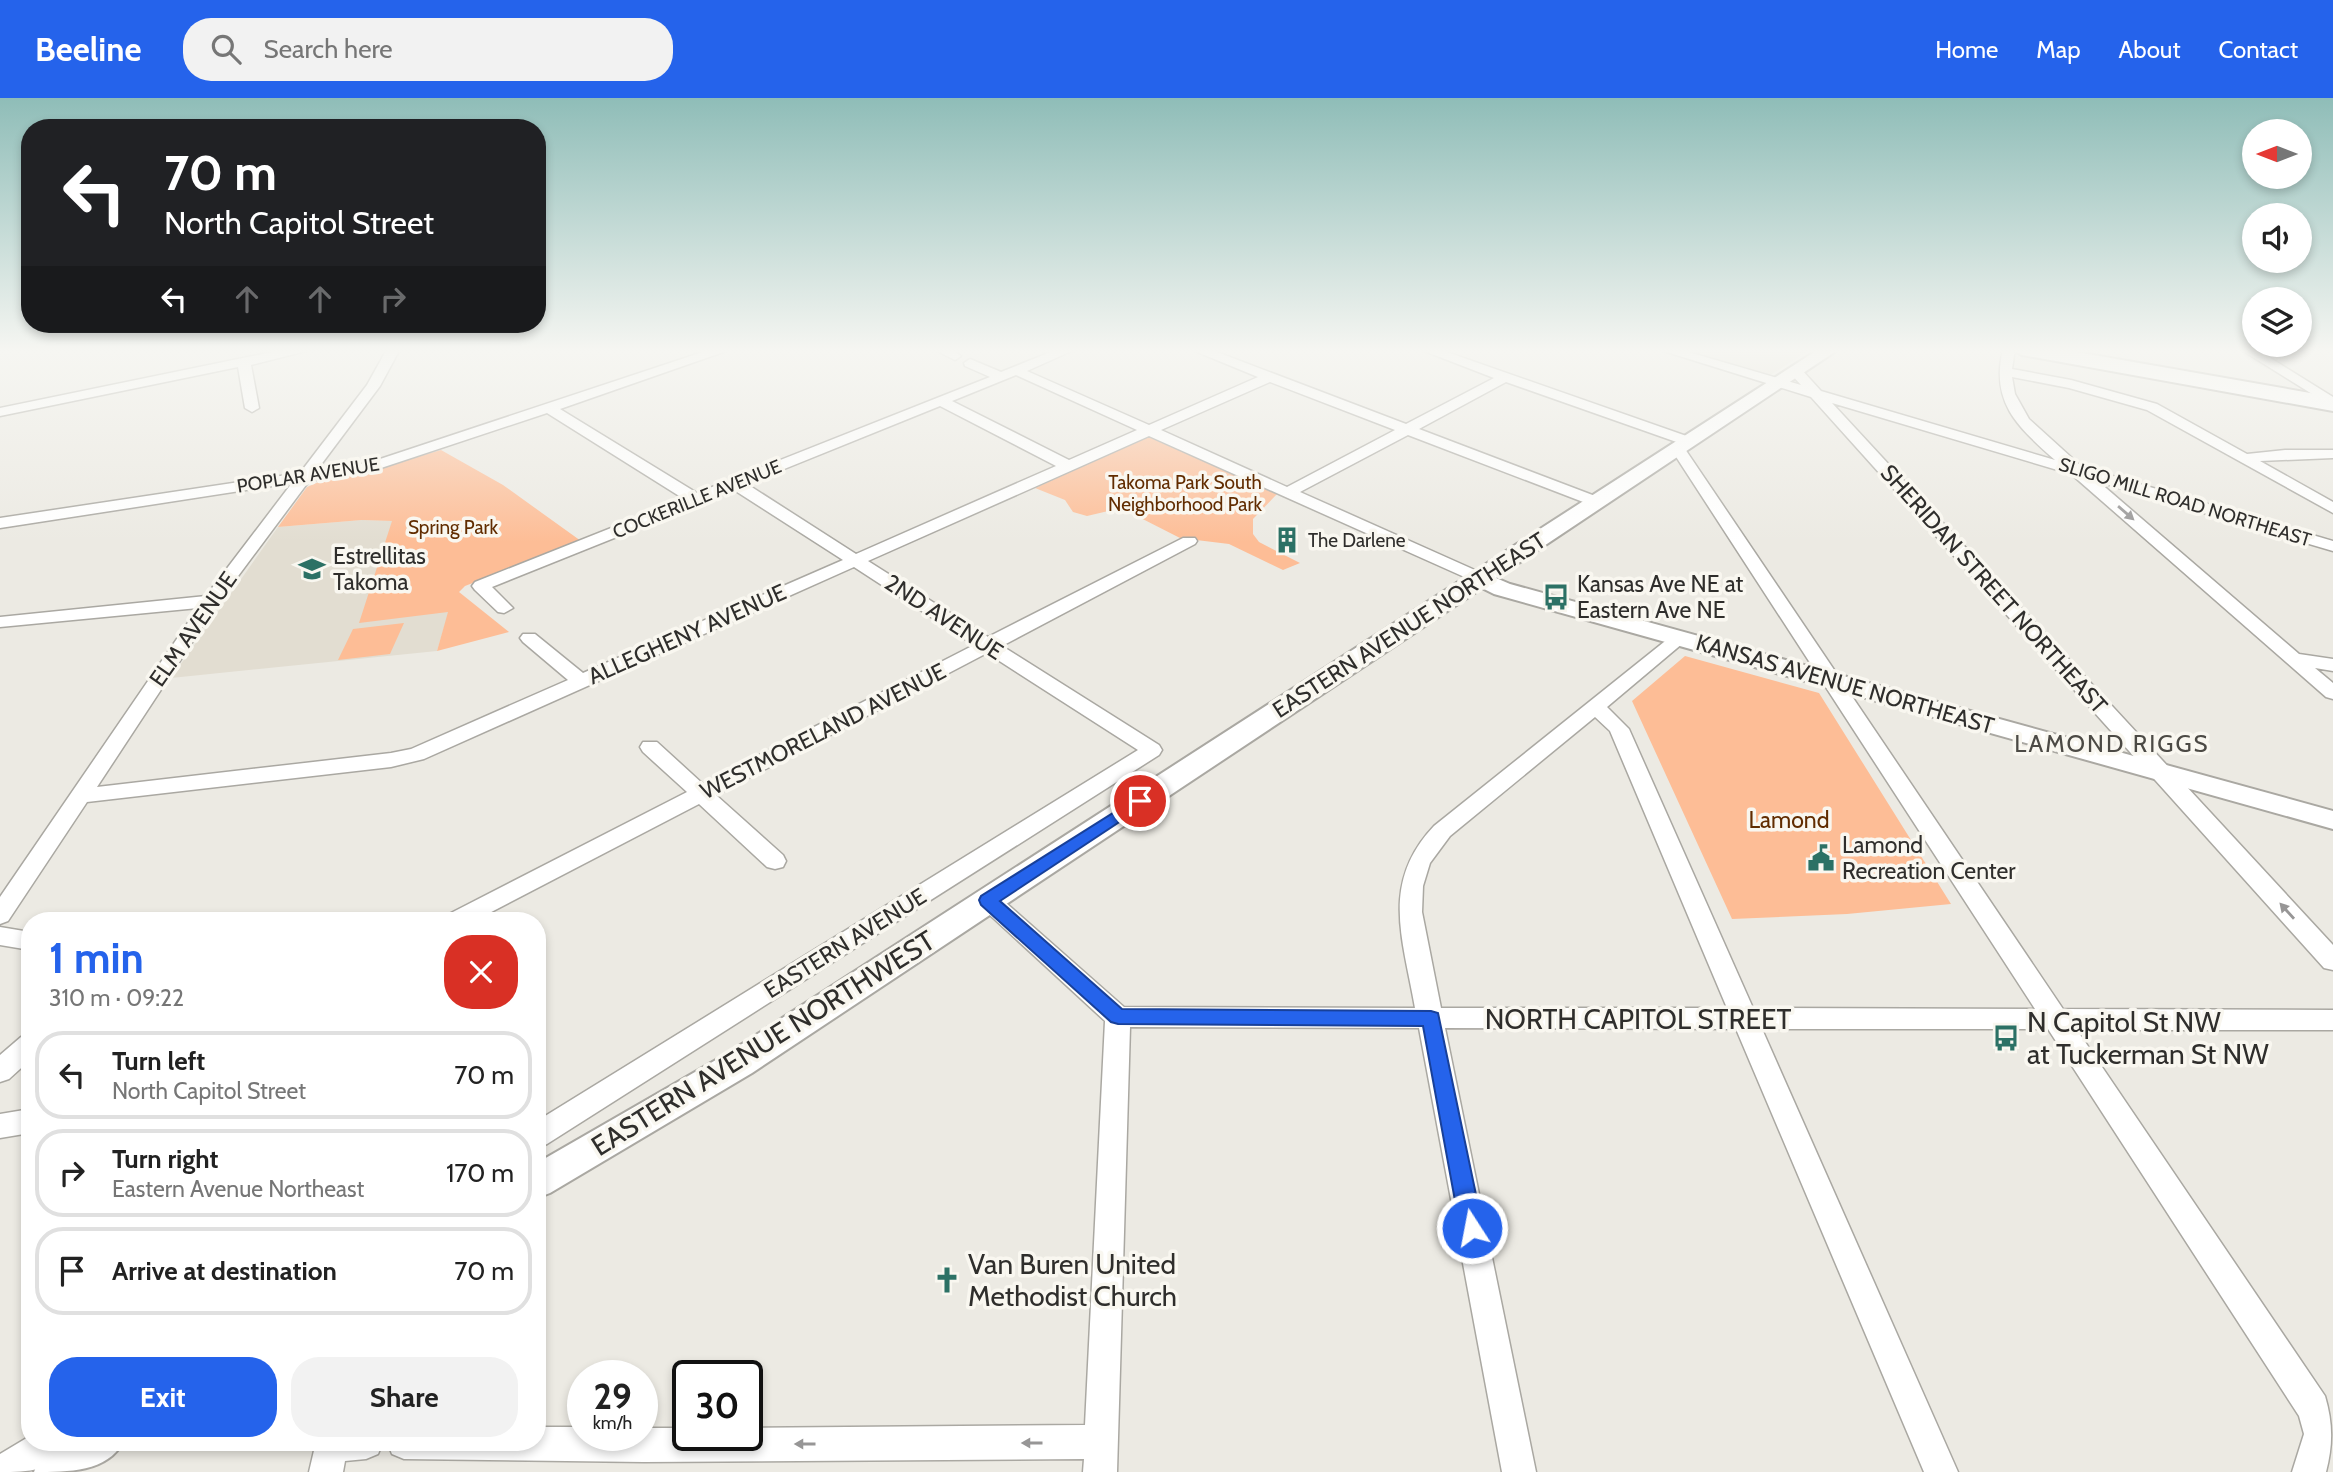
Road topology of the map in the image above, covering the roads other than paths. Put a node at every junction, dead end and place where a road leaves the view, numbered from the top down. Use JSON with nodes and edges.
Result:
{"nodes":[{"id":1,"x":353,"y":413,"type":"edge"},
{"id":2,"x":534,"y":413,"type":"edge"},
{"id":3,"x":557,"y":413,"type":"edge"},
{"id":4,"x":911,"y":413,"type":"edge"},
{"id":5,"x":965,"y":413,"type":"edge"},
{"id":6,"x":1112,"y":413,"type":"edge"},
{"id":7,"x":1188,"y":413,"type":"edge"},
{"id":8,"x":1363,"y":413,"type":"edge"},
{"id":9,"x":1438,"y":413,"type":"edge"},
{"id":10,"x":1601,"y":413,"type":"edge"},
{"id":11,"x":1733,"y":413,"type":"edge"},
{"id":12,"x":1833,"y":413,"type":"edge"},
{"id":13,"x":1886,"y":413,"type":"edge"},
{"id":14,"x":2016,"y":413,"type":"edge"},
{"id":15,"x":2163,"y":413,"type":"edge"},
{"id":16,"x":1150,"y":430,"type":"junction"},
{"id":17,"x":1406,"y":430,"type":"junction"},
{"id":18,"x":1684,"y":445,"type":"junction"},
{"id":19,"x":2333,"y":454,"type":"edge"},
{"id":20,"x":2244,"y":458,"type":"junction"},
{"id":21,"x":1068,"y":466,"type":"junction"},
{"id":22,"x":2074,"y":468,"type":"junction"},
{"id":23,"x":305,"y":477,"type":"junction"},
{"id":24,"x":736,"y":484,"type":"junction"},
{"id":25,"x":1289,"y":492,"type":"junction"},
{"id":26,"x":697,"y":500,"type":"junction"},
{"id":27,"x":1597,"y":502,"type":"junction"},
{"id":28,"x":2333,"y":508,"type":"edge"},
{"id":29,"x":2333,"y":519,"type":"edge"},
{"id":30,"x":0,"y":523,"type":"edge"},
{"id":31,"x":1189,"y":541,"type":"dead end"},
{"id":32,"x":2326,"y":544,"type":"edge"},
{"id":33,"x":856,"y":560,"type":"junction"},
{"id":34,"x":1480,"y":579,"type":"junction"},
{"id":35,"x":211,"y":601,"type":"junction"},
{"id":36,"x":504,"y":608,"type":"dead end"},
{"id":37,"x":0,"y":621,"type":"edge"},
{"id":38,"x":529,"y":638,"type":"dead end"},
{"id":39,"x":1680,"y":638,"type":"junction"},
{"id":40,"x":989,"y":646,"type":"junction"},
{"id":41,"x":2294,"y":659,"type":"junction"},
{"id":42,"x":2333,"y":665,"type":"edge"},
{"id":43,"x":581,"y":681,"type":"junction"},
{"id":44,"x":1831,"y":681,"type":"junction"},
{"id":45,"x":2333,"y":692,"type":"edge"},
{"id":46,"x":1594,"y":708,"type":"junction"},
{"id":47,"x":650,"y":747,"type":"dead end"},
{"id":48,"x":1153,"y":750,"type":"joint"},
{"id":49,"x":2163,"y":774,"type":"junction"},
{"id":50,"x":701,"y":794,"type":"junction"},
{"id":51,"x":78,"y":796,"type":"junction"},
{"id":52,"x":2333,"y":820,"type":"edge"},
{"id":53,"x":775,"y":861,"type":"dead end"},
{"id":54,"x":988,"y":900,"type":"junction"},
{"id":55,"x":472,"y":912,"type":"edge"},
{"id":56,"x":0,"y":915,"type":"edge"},
{"id":57,"x":0,"y":936,"type":"edge"},
{"id":58,"x":21,"y":940,"type":"edge"},
{"id":59,"x":2333,"y":961,"type":"edge"},
{"id":60,"x":1118,"y":1017,"type":"junction"},
{"id":61,"x":1431,"y":1019,"type":"junction"},
{"id":62,"x":1744,"y":1019,"type":"junction"},
{"id":63,"x":2057,"y":1020,"type":"junction"},
{"id":64,"x":2333,"y":1020,"type":"edge"},
{"id":65,"x":21,"y":1052,"type":"edge"},
{"id":66,"x":0,"y":1071,"type":"edge"},
{"id":67,"x":21,"y":1122,"type":"edge"},
{"id":68,"x":0,"y":1126,"type":"edge"},
{"id":69,"x":546,"y":1130,"type":"edge"},
{"id":70,"x":546,"y":1177,"type":"edge"},
{"id":71,"x":546,"y":1444,"type":"edge"},
{"id":72,"x":37,"y":1451,"type":"edge"},
{"id":73,"x":88,"y":1451,"type":"edge"},
{"id":74,"x":1100,"y":1457,"type":"edge"},
{"id":75,"x":3,"y":1472,"type":"edge"},
{"id":76,"x":55,"y":1472,"type":"edge"},
{"id":77,"x":1519,"y":1472,"type":"edge"},
{"id":78,"x":1941,"y":1472,"type":"edge"},
{"id":79,"x":2309,"y":1472,"type":"edge"}],
"edges":[{"from":1,"to":23,"type":"street","name":"ELM AVENUE"},
{"from":2,"to":23,"type":"street","name":"POPLAR AVENUE"},
{"from":3,"to":26,"type":"street"},
{"from":4,"to":24,"type":"street","name":"COCKERILLE AVENUE"},
{"from":5,"to":21,"type":"street"},
{"from":6,"to":16,"type":"street"},
{"from":7,"to":16,"type":"street","name":"ALLEGHENY AVENUE"},
{"from":8,"to":17,"type":"street"},
{"from":9,"to":17,"type":"street"},
{"from":10,"to":18,"type":"street"},
{"from":11,"to":18,"type":"street","name":"EASTERN AVENUE NORTHEAST"},
{"from":12,"to":49,"type":"street","name":"SHERIDAN STREET NORTHEAST"},
{"from":13,"to":22,"type":"street","name":"SLIGO MILL ROAD NORTHEAST"},
{"from":14,"to":22,"type":"street"},
{"from":15,"to":20,"type":"street"},
{"from":16,"to":21,"type":"street","name":"ALLEGHENY AVENUE"},
{"from":16,"to":25,"type":"street"},
{"from":17,"to":25,"type":"street"},
{"from":17,"to":27,"type":"street"},
{"from":18,"to":27,"type":"street","name":"EASTERN AVENUE NORTHEAST"},
{"from":18,"to":44,"type":"street"},
{"from":19,"to":20,"type":"street"},
{"from":20,"to":28,"type":"street"},
{"from":21,"to":33,"type":"street","name":"ALLEGHENY AVENUE"},
{"from":22,"to":32,"type":"street","name":"SLIGO MILL ROAD NORTHEAST"},
{"from":22,"to":41,"type":"street","one_way":true},
{"from":23,"to":30,"type":"street","name":"POPLAR AVENUE"},
{"from":23,"to":35,"type":"street","name":"ELM AVENUE"},
{"from":24,"to":26,"type":"street","name":"COCKERILLE AVENUE"},
{"from":24,"to":33,"type":"street","name":"2ND AVENUE"},
{"from":25,"to":34,"type":"street"},
{"from":26,"to":36,"type":"street","name":"COCKERILLE AVENUE"},
{"from":27,"to":34,"type":"street","name":"EASTERN AVENUE NORTHEAST"},
{"from":29,"to":32,"type":"street"},
{"from":31,"to":40,"type":"street","name":"WESTMORELAND AVENUE"},
{"from":33,"to":40,"type":"street","name":"2ND AVENUE"},
{"from":33,"to":43,"type":"street","name":"ALLEGHENY AVENUE"},
{"from":34,"to":39,"type":"street","name":"KANSAS AVENUE NORTHEAST"},
{"from":34,"to":54,"type":"street","name":"EASTERN AVENUE NORTHEAST"},
{"from":35,"to":37,"type":"street"},
{"from":35,"to":51,"type":"street","name":"ELM AVENUE"},
{"from":38,"to":43,"type":"street"},
{"from":39,"to":44,"type":"street","name":"KANSAS AVENUE NORTHEAST"},
{"from":39,"to":46,"type":"street"},
{"from":40,"to":48,"type":"street","name":"2ND AVENUE"},
{"from":40,"to":50,"type":"street","name":"WESTMORELAND AVENUE"},
{"from":41,"to":42,"type":"street"},
{"from":41,"to":45,"type":"street"},
{"from":43,"to":51,"type":"street","name":"ALLEGHENY AVENUE"},
{"from":44,"to":49,"type":"street","name":"KANSAS AVENUE NORTHEAST"},
{"from":44,"to":63,"type":"street"},
{"from":46,"to":61,"type":"street"},
{"from":46,"to":62,"type":"street"},
{"from":47,"to":50,"type":"street"},
{"from":48,"to":69,"type":"street","name":"EASTERN AVENUE"},
{"from":49,"to":52,"type":"street","name":"KANSAS AVENUE NORTHEAST"},
{"from":59,"to":49,"type":"street","name":"SHERIDAN STREET NORTHEAST","one_way":true},
{"from":50,"to":53,"type":"street"},
{"from":50,"to":55,"type":"street","name":"WESTMORELAND AVENUE"},
{"from":51,"to":56,"type":"street","name":"ELM AVENUE"},
{"from":54,"to":60,"type":"street"},
{"from":54,"to":70,"type":"street","name":"EASTERN AVENUE NORTHWEST"},
{"from":57,"to":58,"type":"street"},
{"from":60,"to":61,"type":"street","name":"NORTH CAPITOL STREET"},
{"from":60,"to":74,"type":"street"},
{"from":61,"to":62,"type":"street","name":"NORTH CAPITOL STREET"},
{"from":61,"to":77,"type":"street"},
{"from":62,"to":63,"type":"street","name":"NORTH CAPITOL STREET"},
{"from":62,"to":78,"type":"street"},
{"from":63,"to":64,"type":"street","name":"NORTH CAPITOL STREET"},
{"from":63,"to":79,"type":"street"},
{"from":65,"to":66,"type":"street"},
{"from":67,"to":68,"type":"street"},
{"from":74,"to":71,"type":"street","one_way":true},
{"from":72,"to":75,"type":"street"},
{"from":73,"to":76,"type":"street"}]}
